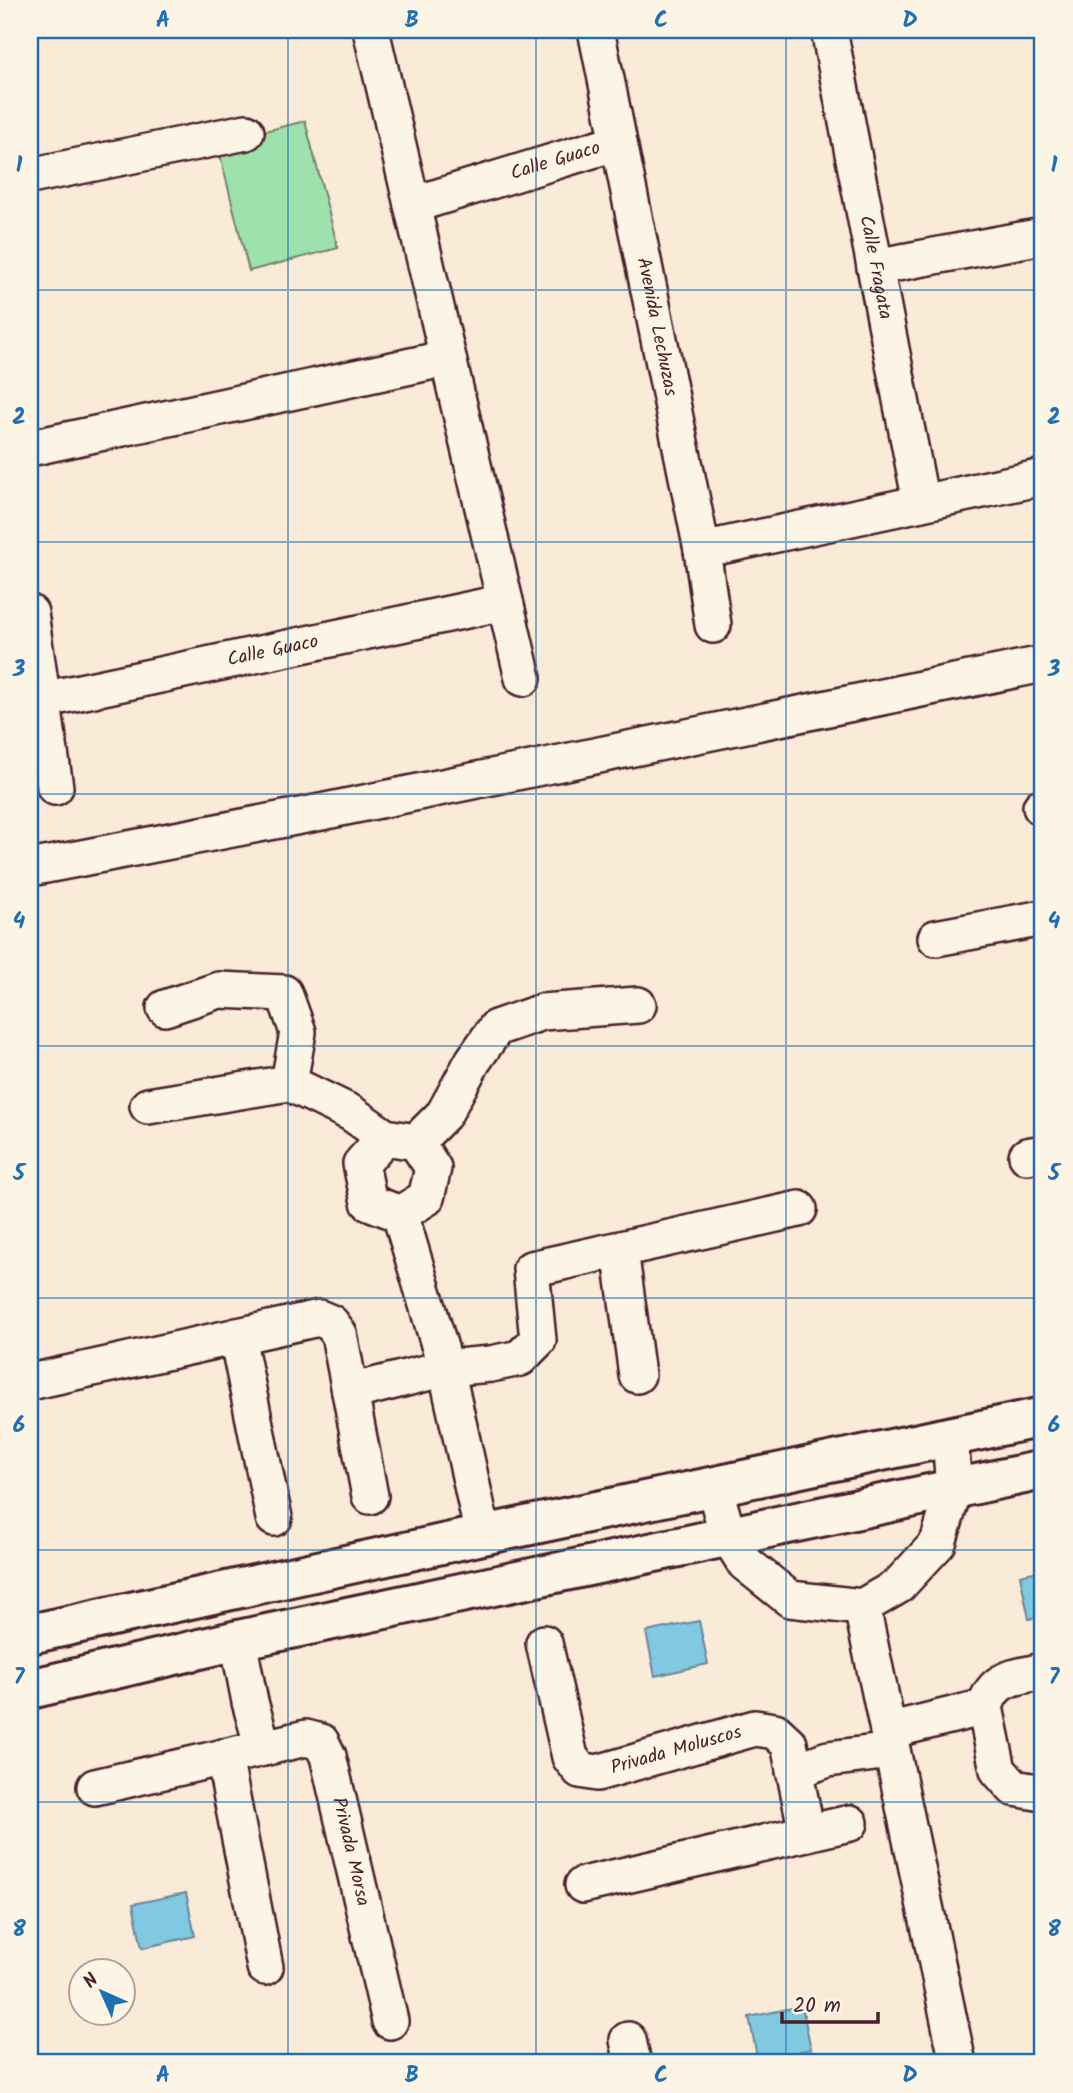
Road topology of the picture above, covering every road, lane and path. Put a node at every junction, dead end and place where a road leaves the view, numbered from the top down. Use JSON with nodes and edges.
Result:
{"nodes":[{"id":1,"x":371,"y":30,"type":"edge"},
{"id":2,"x":596,"y":30,"type":"edge"},
{"id":3,"x":829,"y":30,"type":"edge"},
{"id":4,"x":246,"y":132,"type":"dead end"},
{"id":5,"x":618,"y":142,"type":"junction"},
{"id":6,"x":30,"y":176,"type":"edge"},
{"id":7,"x":412,"y":205,"type":"junction"},
{"id":8,"x":1043,"y":236,"type":"edge"},
{"id":9,"x":875,"y":267,"type":"junction"},
{"id":10,"x":448,"y":358,"type":"junction"},
{"id":11,"x":30,"y":448,"type":"edge"},
{"id":12,"x":1043,"y":477,"type":"edge"},
{"id":13,"x":921,"y":503,"type":"junction"},
{"id":14,"x":702,"y":550,"type":"junction"},
{"id":15,"x":505,"y":601,"type":"junction"},
{"id":16,"x":30,"y":613,"type":"edge"},
{"id":17,"x":713,"y":625,"type":"dead end"},
{"id":18,"x":1043,"y":664,"type":"edge"},
{"id":19,"x":523,"y":678,"type":"dead end"},
{"id":20,"x":43,"y":700,"type":"junction"},
{"id":21,"x":55,"y":787,"type":"dead end"},
{"id":22,"x":30,"y":868,"type":"edge"},
{"id":23,"x":1043,"y":918,"type":"edge"},
{"id":24,"x":936,"y":938,"type":"dead end"},
{"id":25,"x":638,"y":1005,"type":"dead end"},
{"id":26,"x":165,"y":1008,"type":"dead end"},
{"id":27,"x":289,"y":1083,"type":"junction"},
{"id":28,"x":148,"y":1107,"type":"dead end"},
{"id":29,"x":400,"y":1140,"type":"junction"},
{"id":30,"x":799,"y":1209,"type":"dead end"},
{"id":31,"x":400,"y":1214,"type":"junction"},
{"id":32,"x":620,"y":1250,"type":"junction"},
{"id":33,"x":237,"y":1336,"type":"junction"},
{"id":34,"x":446,"y":1367,"type":"junction"},
{"id":35,"x":637,"y":1375,"type":"dead end"},
{"id":36,"x":30,"y":1382,"type":"edge"},
{"id":37,"x":350,"y":1392,"type":"junction"},
{"id":38,"x":1043,"y":1417,"type":"edge"},
{"id":39,"x":950,"y":1437,"type":"junction"},
{"id":40,"x":1043,"y":1470,"type":"edge"},
{"id":41,"x":714,"y":1486,"type":"junction"},
{"id":42,"x":954,"y":1489,"type":"junction"},
{"id":43,"x":370,"y":1496,"type":"dead end"},
{"id":44,"x":274,"y":1518,"type":"dead end"},
{"id":45,"x":483,"y":1535,"type":"junction"},
{"id":46,"x":727,"y":1536,"type":"junction"},
{"id":47,"x":862,"y":1607,"type":"junction"},
{"id":48,"x":42,"y":1631,"type":"edge"},
{"id":49,"x":238,"y":1640,"type":"junction"},
{"id":50,"x":544,"y":1643,"type":"dead end"},
{"id":51,"x":1043,"y":1671,"type":"edge"},
{"id":52,"x":48,"y":1685,"type":"edge"},
{"id":53,"x":985,"y":1707,"type":"junction"},
{"id":54,"x":890,"y":1741,"type":"junction"},
{"id":55,"x":263,"y":1748,"type":"junction"},
{"id":56,"x":224,"y":1757,"type":"junction"},
{"id":57,"x":794,"y":1771,"type":"junction"},
{"id":58,"x":95,"y":1787,"type":"dead end"},
{"id":59,"x":1043,"y":1793,"type":"edge"},
{"id":60,"x":850,"y":1823,"type":"dead end"},
{"id":61,"x":807,"y":1833,"type":"junction"},
{"id":62,"x":583,"y":1885,"type":"dead end"},
{"id":63,"x":265,"y":1966,"type":"dead end"},
{"id":64,"x":390,"y":2021,"type":"dead end"},
{"id":65,"x":958,"y":2063,"type":"edge"}],
"edges":[{"from":1,"to":7,"type":"street"},
{"from":2,"to":5,"type":"street","name":"Avenida Lechuzas"},
{"from":3,"to":9,"type":"street","name":"Calle Fragata"},
{"from":4,"to":6,"type":"street"},
{"from":5,"to":7,"type":"street","name":"Calle Guaco"},
{"from":5,"to":14,"type":"street","name":"Avenida Lechuzas"},
{"from":7,"to":10,"type":"street"},
{"from":8,"to":9,"type":"street"},
{"from":9,"to":13,"type":"street","name":"Calle Fragata"},
{"from":10,"to":11,"type":"street"},
{"from":10,"to":15,"type":"street"},
{"from":12,"to":13,"type":"street"},
{"from":13,"to":14,"type":"street"},
{"from":14,"to":17,"type":"street","name":"Avenida Lechuzas"},
{"from":15,"to":19,"type":"street"},
{"from":15,"to":20,"type":"street","name":"Calle Guaco"},
{"from":16,"to":20,"type":"street"},
{"from":18,"to":22,"type":"street"},
{"from":20,"to":21,"type":"street"},
{"from":23,"to":24,"type":"street"},
{"from":25,"to":29,"type":"street"},
{"from":26,"to":27,"type":"street"},
{"from":27,"to":28,"type":"street"},
{"from":27,"to":29,"type":"street"},
{"from":29,"to":31,"type":"street"},
{"from":29,"to":31,"type":"street"},
{"from":30,"to":32,"type":"street"},
{"from":31,"to":34,"type":"street"},
{"from":32,"to":34,"type":"street"},
{"from":32,"to":35,"type":"street"},
{"from":33,"to":36,"type":"street"},
{"from":33,"to":37,"type":"street"},
{"from":33,"to":44,"type":"street"},
{"from":34,"to":37,"type":"street"},
{"from":34,"to":45,"type":"street"},
{"from":37,"to":43,"type":"street"},
{"from":38,"to":39,"type":"main road"},
{"from":39,"to":41,"type":"main road"},
{"from":39,"to":42,"type":"street"},
{"from":40,"to":42,"type":"main road"},
{"from":41,"to":45,"type":"main road"},
{"from":41,"to":46,"type":"street"},
{"from":42,"to":46,"type":"main road"},
{"from":42,"to":47,"type":"street"},
{"from":45,"to":48,"type":"main road"},
{"from":46,"to":47,"type":"street"},
{"from":46,"to":49,"type":"main road"},
{"from":47,"to":54,"type":"street"},
{"from":48,"to":52,"type":"main road"},
{"from":49,"to":52,"type":"main road"},
{"from":49,"to":55,"type":"street"},
{"from":50,"to":57,"type":"street","name":"Privada Moluscos"},
{"from":51,"to":53,"type":"street"},
{"from":53,"to":54,"type":"street"},
{"from":53,"to":59,"type":"street"},
{"from":54,"to":57,"type":"street"},
{"from":54,"to":65,"type":"street"},
{"from":55,"to":56,"type":"street","name":"Privada Morsa"},
{"from":55,"to":64,"type":"street","name":"Privada Morsa"},
{"from":56,"to":58,"type":"street","name":"Privada Morsa"},
{"from":56,"to":63,"type":"street"},
{"from":57,"to":61,"type":"street","name":"Privada Moluscos"},
{"from":60,"to":61,"type":"street"},
{"from":61,"to":62,"type":"street"}]}
